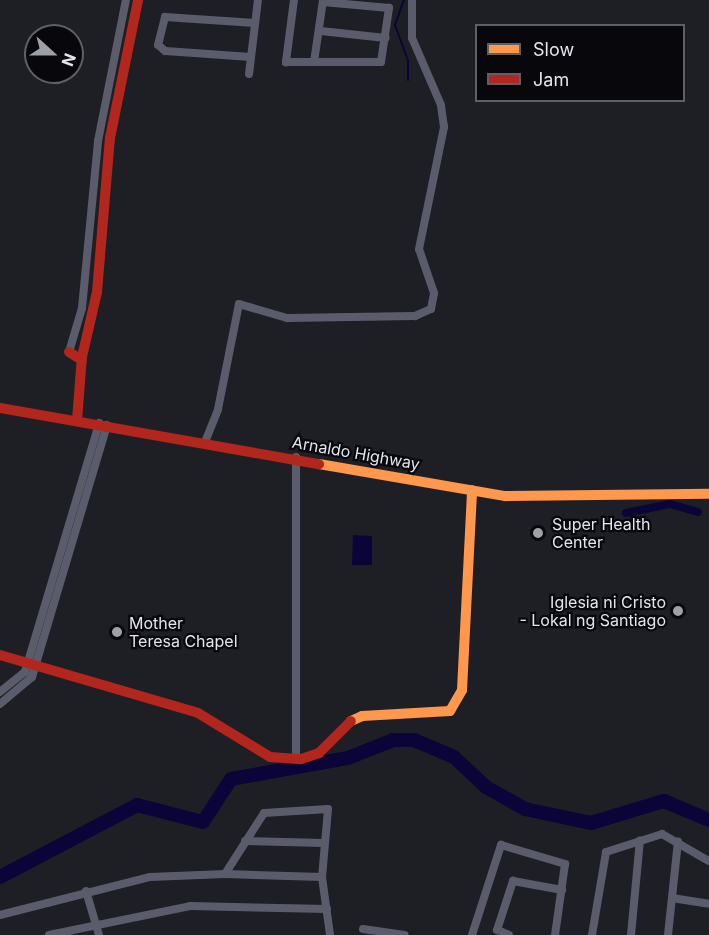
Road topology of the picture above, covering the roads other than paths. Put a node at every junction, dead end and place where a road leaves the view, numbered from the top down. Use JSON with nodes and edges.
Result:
{"nodes":[{"id":1,"x":127,"y":0,"type":"edge"},
{"id":2,"x":258,"y":0,"type":"edge"},
{"id":3,"x":294,"y":0,"type":"edge"},
{"id":4,"x":412,"y":0,"type":"edge"},
{"id":5,"x":323,"y":1,"type":"edge"},
{"id":6,"x":138,"y":3,"type":"edge"},
{"id":7,"x":255,"y":22,"type":"junction"},
{"id":8,"x":134,"y":28,"type":"junction"},
{"id":9,"x":321,"y":31,"type":"junction"},
{"id":10,"x":386,"y":38,"type":"junction"},
{"id":11,"x":251,"y":57,"type":"junction"},
{"id":12,"x":314,"y":62,"type":"junction"},
{"id":13,"x":249,"y":74,"type":"dead end"},
{"id":14,"x":69,"y":352,"type":"joint"},
{"id":15,"x":82,"y":360,"type":"junction"},
{"id":16,"x":0,"y":408,"type":"edge"},
{"id":17,"x":77,"y":420,"type":"junction"},
{"id":18,"x":103,"y":424,"type":"junction"},
{"id":19,"x":205,"y":442,"type":"junction"},
{"id":20,"x":296,"y":457,"type":"junction"},
{"id":21,"x":472,"y":490,"type":"junction"},
{"id":22,"x":709,"y":494,"type":"edge"},
{"id":23,"x":0,"y":655,"type":"edge"},
{"id":24,"x":32,"y":664,"type":"junction"},
{"id":25,"x":0,"y":692,"type":"edge"},
{"id":26,"x":0,"y":704,"type":"edge"},
{"id":27,"x":296,"y":759,"type":"junction"},
{"id":28,"x":640,"y":840,"type":"junction"},
{"id":29,"x":245,"y":841,"type":"junction"},
{"id":30,"x":678,"y":842,"type":"junction"},
{"id":31,"x":324,"y":843,"type":"junction"},
{"id":32,"x":709,"y":861,"type":"edge"},
{"id":33,"x":225,"y":874,"type":"junction"},
{"id":34,"x":322,"y":877,"type":"junction"},
{"id":35,"x":562,"y":890,"type":"junction"},
{"id":36,"x":86,"y":891,"type":"junction"},
{"id":37,"x":672,"y":898,"type":"junction"},
{"id":38,"x":709,"y":904,"type":"edge"},
{"id":39,"x":327,"y":909,"type":"junction"},
{"id":40,"x":0,"y":915,"type":"edge"},
{"id":41,"x":94,"y":922,"type":"junction"},
{"id":42,"x":363,"y":929,"type":"dead end"},
{"id":43,"x":49,"y":935,"type":"edge"},
{"id":44,"x":99,"y":935,"type":"edge"},
{"id":45,"x":330,"y":935,"type":"edge"},
{"id":46,"x":399,"y":935,"type":"edge"},
{"id":47,"x":472,"y":935,"type":"edge"},
{"id":48,"x":508,"y":935,"type":"edge"},
{"id":49,"x":555,"y":935,"type":"edge"},
{"id":50,"x":592,"y":935,"type":"edge"},
{"id":51,"x":631,"y":935,"type":"edge"},
{"id":52,"x":668,"y":935,"type":"edge"}],
"edges":[{"from":1,"to":8,"type":"street"},
{"from":1,"to":14,"type":"street"},
{"from":2,"to":7,"type":"street"},
{"from":3,"to":12,"type":"street"},
{"from":4,"to":19,"type":"street"},
{"from":5,"to":9,"type":"street"},
{"from":5,"to":10,"type":"street"},
{"from":6,"to":8,"type":"street"},
{"from":7,"to":11,"type":"street"},
{"from":7,"to":11,"type":"street"},
{"from":8,"to":15,"type":"street"},
{"from":9,"to":10,"type":"street"},
{"from":9,"to":12,"type":"street"},
{"from":10,"to":12,"type":"street"},
{"from":11,"to":13,"type":"street"},
{"from":14,"to":15,"type":"street"},
{"from":15,"to":17,"type":"street"},
{"from":16,"to":17,"type":"street","name":"Arnaldo Highway"},
{"from":17,"to":18,"type":"street","name":"Arnaldo Highway"},
{"from":18,"to":19,"type":"street","name":"Arnaldo Highway"},
{"from":18,"to":24,"type":"street"},
{"from":19,"to":20,"type":"street","name":"Arnaldo Highway"},
{"from":20,"to":21,"type":"street","name":"Arnaldo Highway"},
{"from":20,"to":27,"type":"street"},
{"from":21,"to":22,"type":"street","name":"Arnaldo Highway"},
{"from":21,"to":27,"type":"street"},
{"from":23,"to":24,"type":"street"},
{"from":24,"to":25,"type":"street"},
{"from":24,"to":26,"type":"street"},
{"from":24,"to":27,"type":"street"},
{"from":28,"to":30,"type":"street"},
{"from":28,"to":50,"type":"street"},
{"from":28,"to":51,"type":"street"},
{"from":29,"to":31,"type":"street"},
{"from":29,"to":31,"type":"street"},
{"from":29,"to":33,"type":"street"},
{"from":30,"to":32,"type":"street"},
{"from":30,"to":37,"type":"street"},
{"from":31,"to":34,"type":"street"},
{"from":33,"to":34,"type":"street"},
{"from":33,"to":36,"type":"street"},
{"from":34,"to":39,"type":"street"},
{"from":35,"to":47,"type":"street"},
{"from":35,"to":48,"type":"street"},
{"from":35,"to":49,"type":"street"},
{"from":36,"to":40,"type":"street"},
{"from":36,"to":41,"type":"street"},
{"from":37,"to":38,"type":"street"},
{"from":37,"to":52,"type":"street"},
{"from":39,"to":41,"type":"street"},
{"from":39,"to":45,"type":"street"},
{"from":41,"to":43,"type":"street"},
{"from":41,"to":44,"type":"street"},
{"from":42,"to":46,"type":"street"}]}
